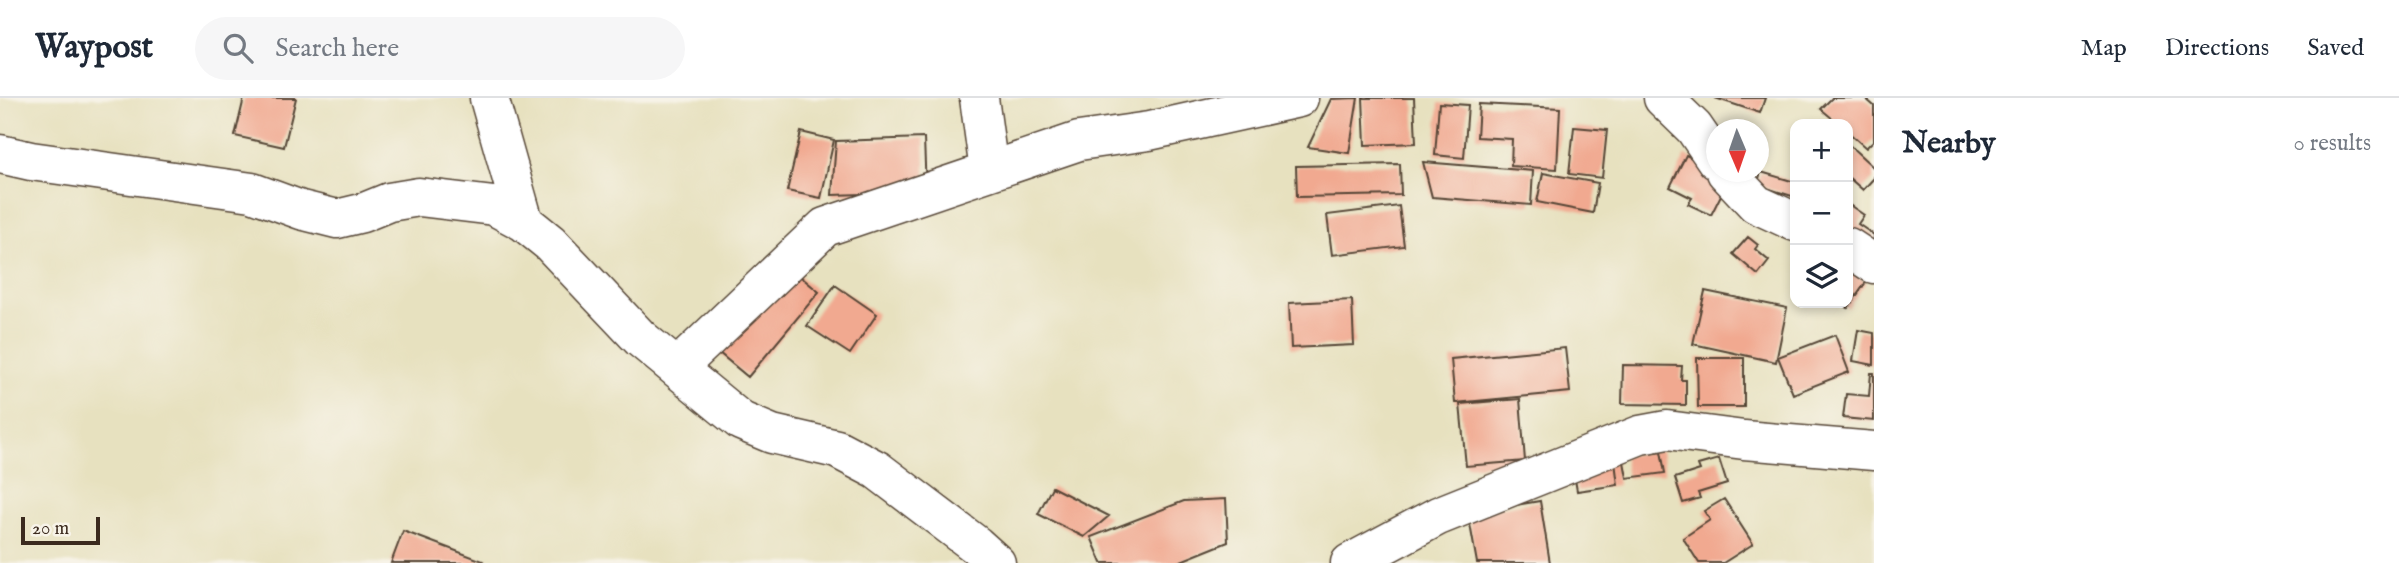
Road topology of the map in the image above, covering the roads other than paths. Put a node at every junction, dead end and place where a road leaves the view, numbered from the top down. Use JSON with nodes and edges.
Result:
{"nodes":[{"id":1,"x":489,"y":98,"type":"edge"},
{"id":2,"x":979,"y":98,"type":"edge"},
{"id":3,"x":1300,"y":98,"type":"edge"},
{"id":4,"x":1667,"y":99,"type":"edge"},
{"id":5,"x":1706,"y":144,"type":"edge"},
{"id":6,"x":0,"y":154,"type":"edge"},
{"id":7,"x":989,"y":172,"type":"junction"},
{"id":8,"x":1735,"y":182,"type":"edge"},
{"id":9,"x":1790,"y":220,"type":"edge"},
{"id":10,"x":524,"y":222,"type":"junction"},
{"id":11,"x":1853,"y":250,"type":"edge"},
{"id":12,"x":1874,"y":264,"type":"edge"},
{"id":13,"x":677,"y":368,"type":"junction"},
{"id":14,"x":1874,"y":451,"type":"edge"},
{"id":15,"x":996,"y":563,"type":"edge"},
{"id":16,"x":1350,"y":563,"type":"edge"}],
"edges":[{"from":1,"to":10,"type":"street"},
{"from":2,"to":7,"type":"street"},
{"from":3,"to":7,"type":"street"},
{"from":4,"to":5,"type":"street"},
{"from":6,"to":10,"type":"street"},
{"from":7,"to":13,"type":"street"},
{"from":8,"to":9,"type":"street"},
{"from":10,"to":13,"type":"street"},
{"from":11,"to":12,"type":"street"},
{"from":13,"to":15,"type":"street"},
{"from":14,"to":16,"type":"street"}]}
